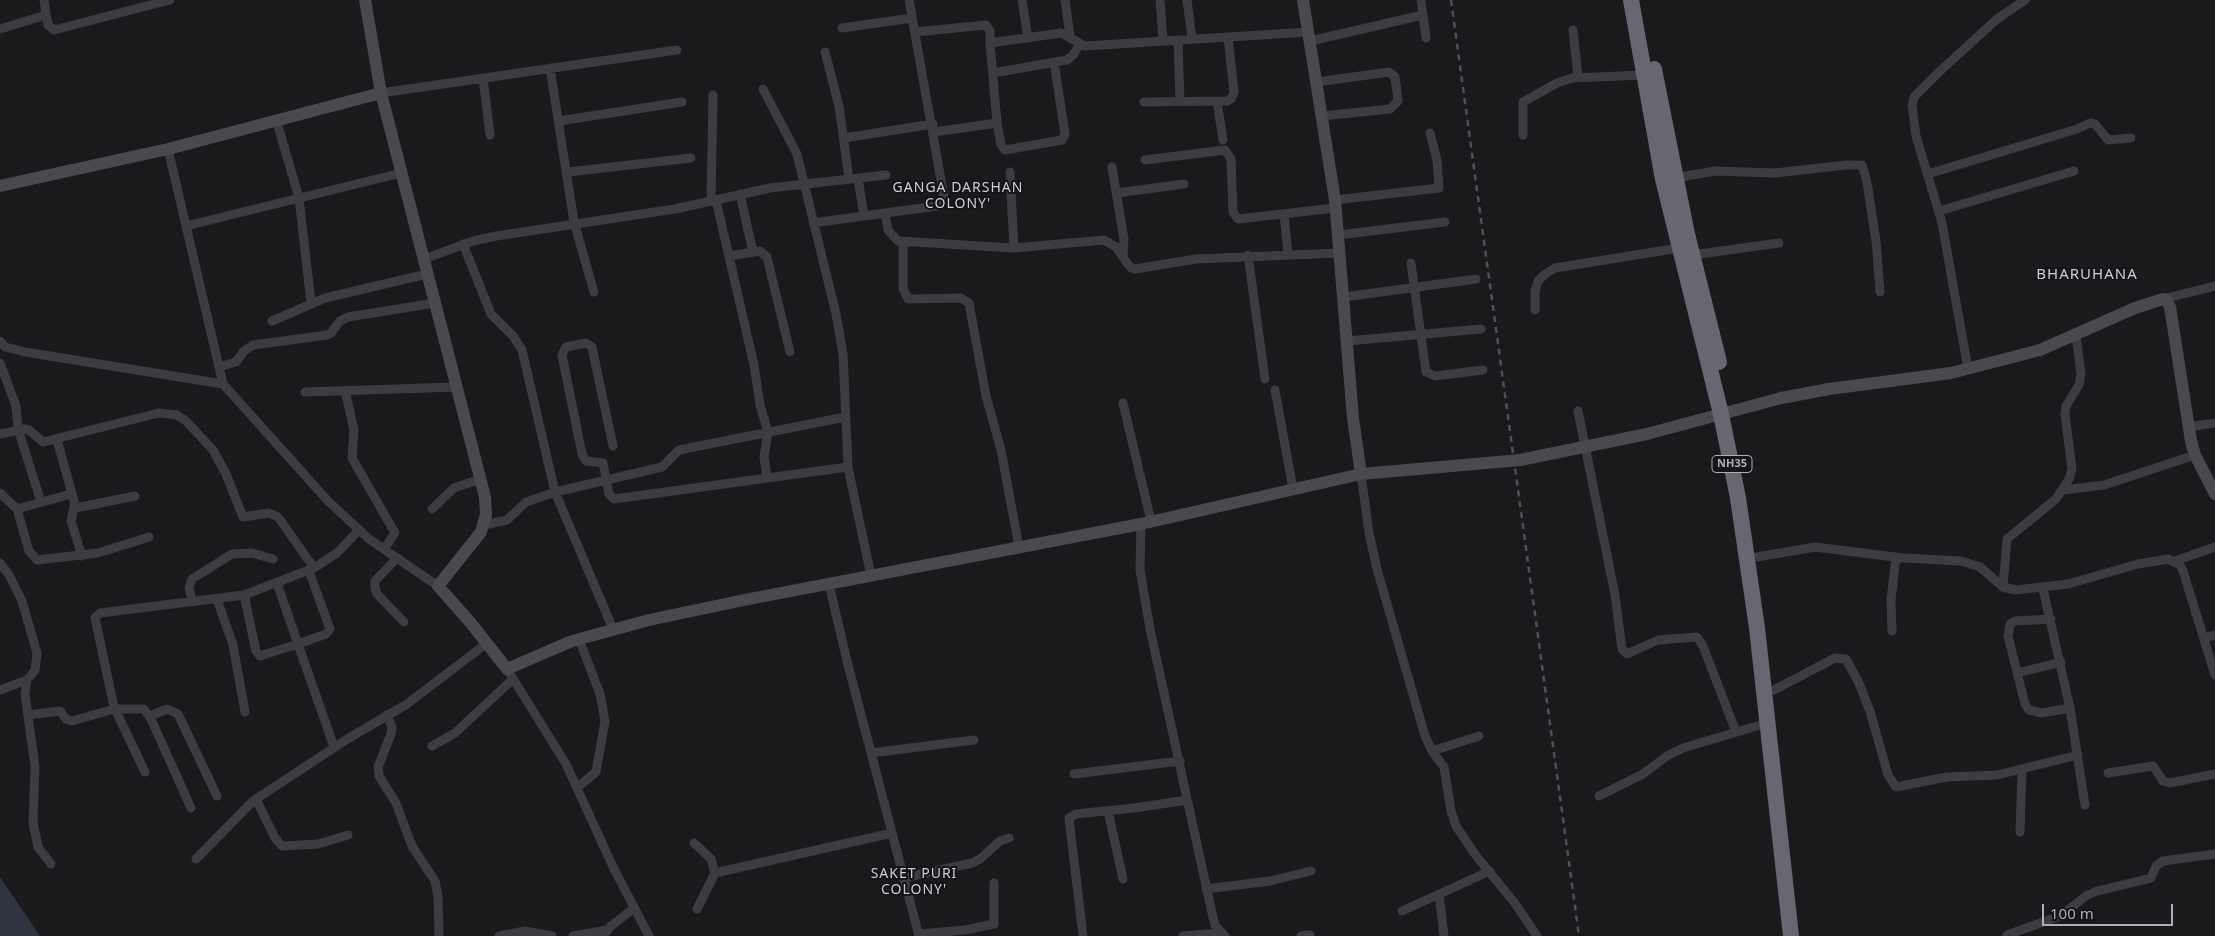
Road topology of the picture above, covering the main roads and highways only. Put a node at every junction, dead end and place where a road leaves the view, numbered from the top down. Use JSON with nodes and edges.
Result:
{"nodes":[{"id":1,"x":1631,"y":0,"type":"edge"},
{"id":2,"x":1643,"y":0,"type":"edge"},
{"id":3,"x":1686,"y":251,"type":"junction"},
{"id":4,"x":1726,"y":412,"type":"junction"},
{"id":5,"x":1791,"y":936,"type":"edge"},
{"id":6,"x":1800,"y":936,"type":"edge"}],
"edges":[{"from":1,"to":3,"type":"highway","number":"NH35"},
{"from":2,"to":3,"type":"highway","number":"NH35"},
{"from":3,"to":4,"type":"highway","number":"NH35"},
{"from":4,"to":5,"type":"highway","number":"NH35"},
{"from":4,"to":6,"type":"highway","number":"NH35"}]}
